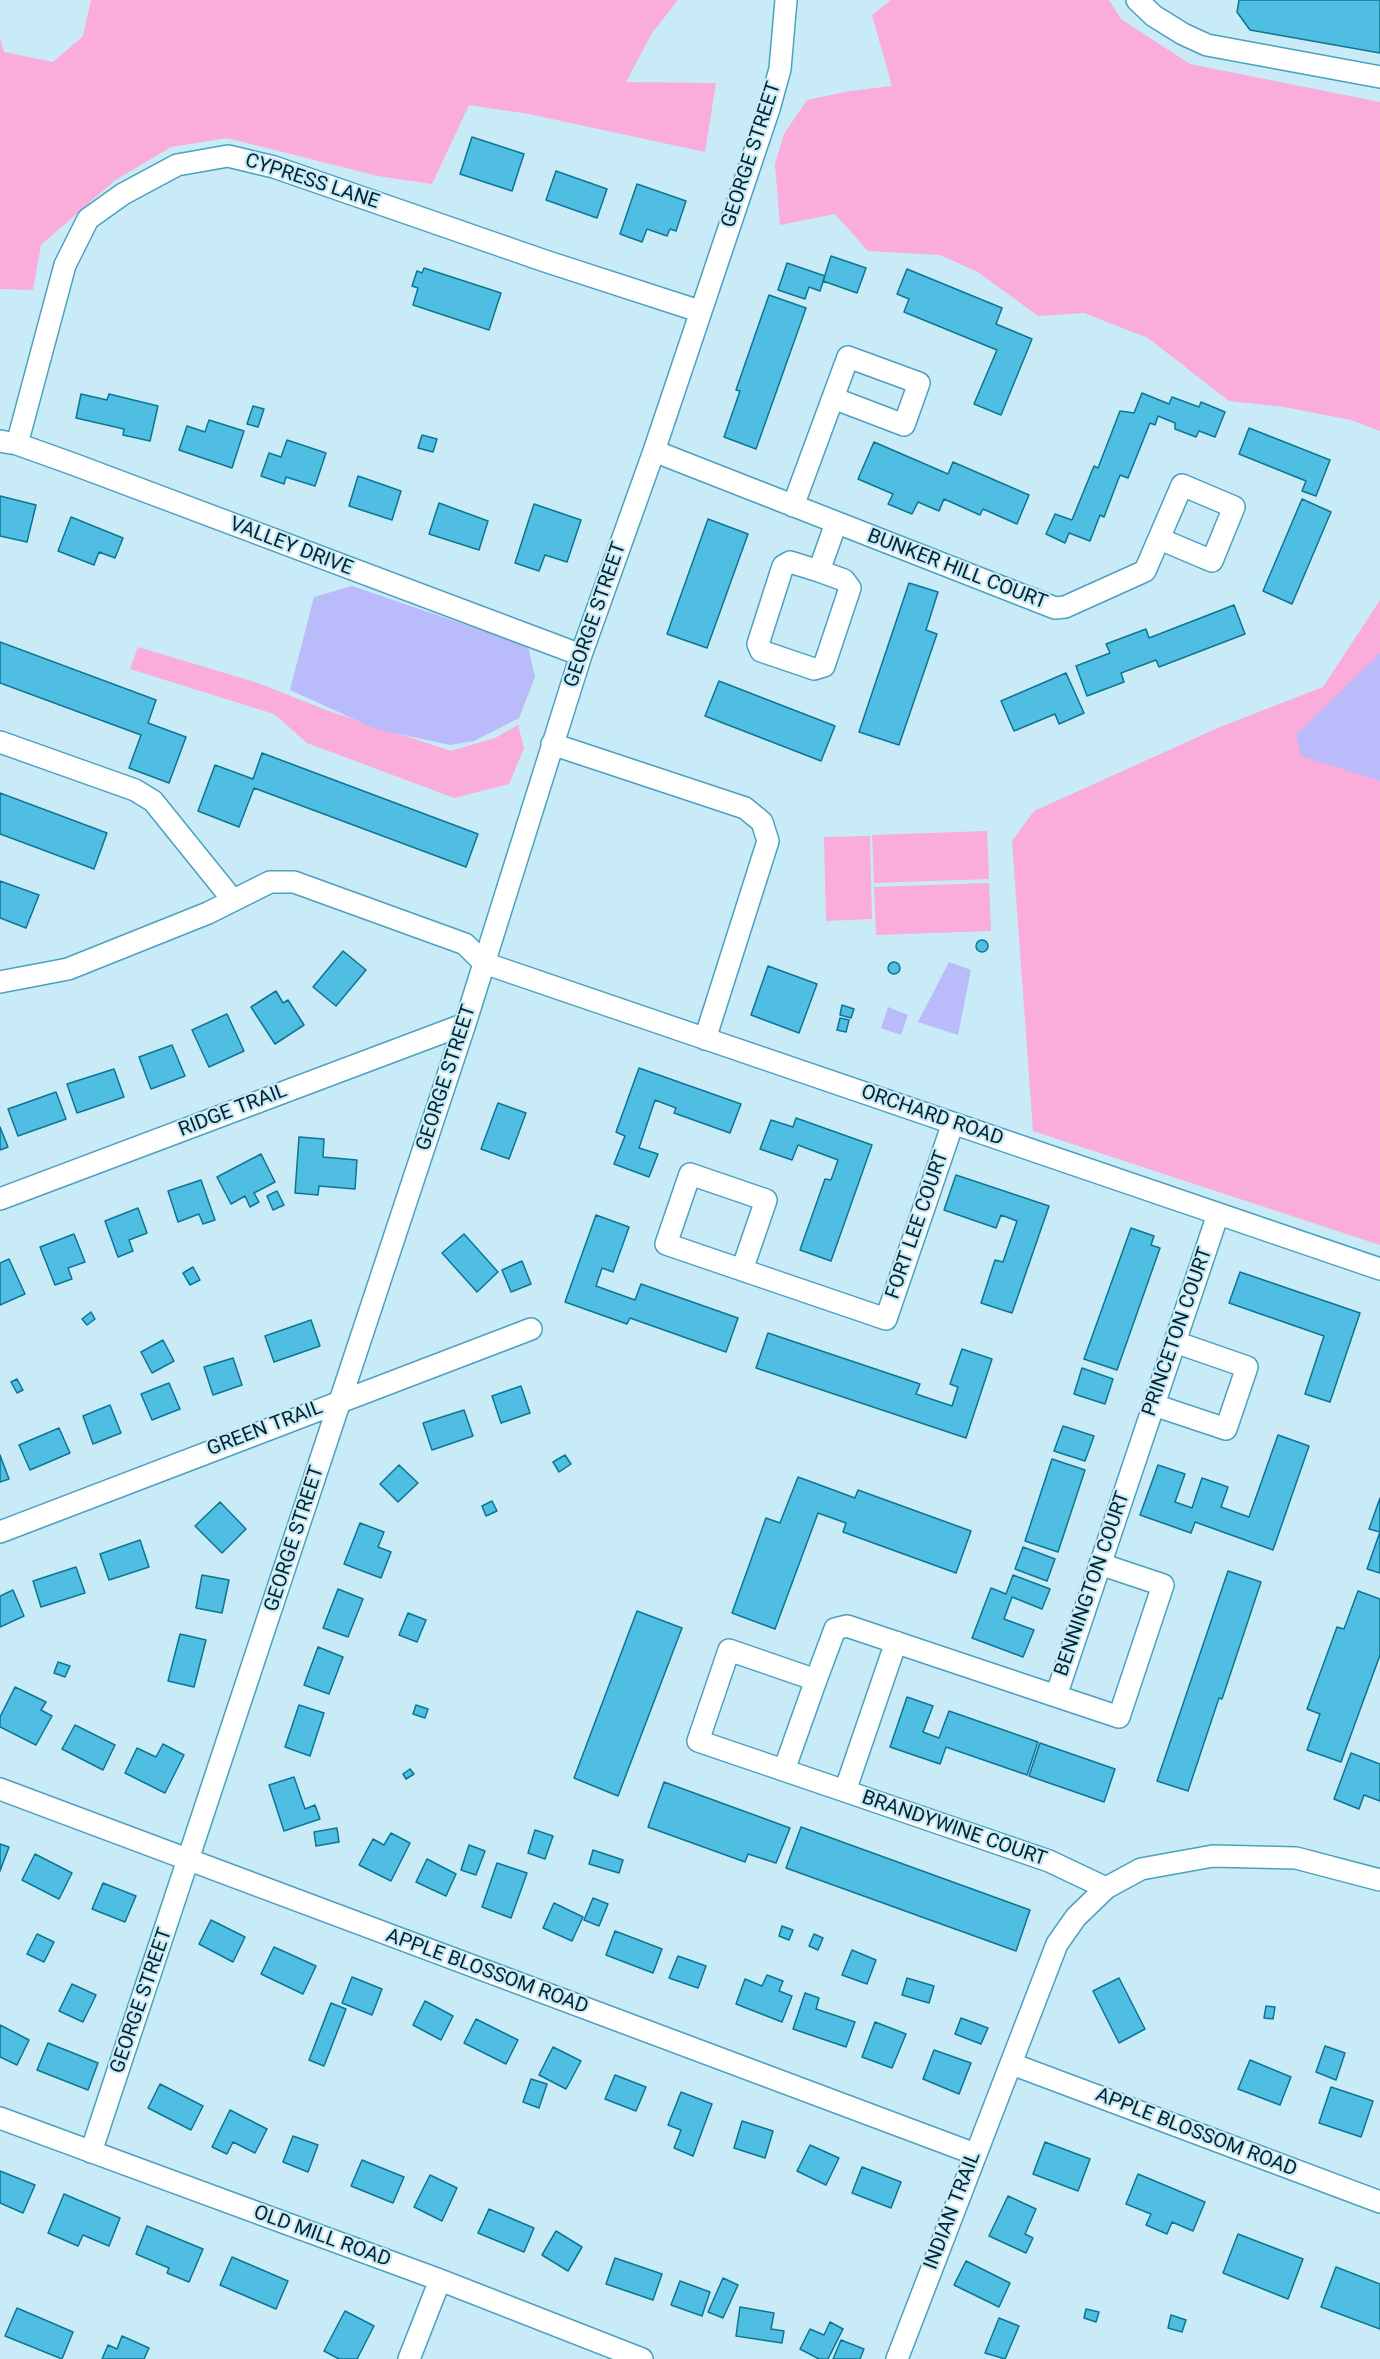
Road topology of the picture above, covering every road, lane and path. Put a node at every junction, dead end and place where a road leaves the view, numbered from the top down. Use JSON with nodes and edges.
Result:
{"nodes":[{"id":1,"x":786,"y":0,"type":"edge"},
{"id":2,"x":1137,"y":0,"type":"edge"},
{"id":3,"x":1380,"y":77,"type":"edge"},
{"id":4,"x":699,"y":311,"type":"junction"},
{"id":5,"x":833,"y":398,"type":"dead end"},
{"id":6,"x":8,"y":442,"type":"edge"},
{"id":7,"x":654,"y":451,"type":"junction"},
{"id":8,"x":793,"y":506,"type":"junction"},
{"id":9,"x":836,"y":523,"type":"junction"},
{"id":10,"x":1160,"y":539,"type":"dead end"},
{"id":11,"x":819,"y":572,"type":"junction"},
{"id":12,"x":581,"y":655,"type":"junction"},
{"id":13,"x":0,"y":742,"type":"edge"},
{"id":14,"x":552,"y":744,"type":"junction"},
{"id":15,"x":232,"y":899,"type":"junction"},
{"id":16,"x":484,"y":963,"type":"junction"},
{"id":17,"x":0,"y":982,"type":"edge"},
{"id":18,"x":465,"y":1024,"type":"junction"},
{"id":19,"x":705,"y":1038,"type":"junction"},
{"id":20,"x":953,"y":1123,"type":"junction"},
{"id":21,"x":0,"y":1199,"type":"edge"},
{"id":22,"x":1218,"y":1214,"type":"junction"},
{"id":23,"x":1380,"y":1269,"type":"edge"},
{"id":24,"x":742,"y":1270,"type":"junction"},
{"id":25,"x":531,"y":1329,"type":"dead end"},
{"id":26,"x":1175,"y":1342,"type":"junction"},
{"id":27,"x":342,"y":1399,"type":"junction"},
{"id":28,"x":1154,"y":1404,"type":"junction"},
{"id":29,"x":1139,"y":1450,"type":"joint"},
{"id":30,"x":0,"y":1532,"type":"edge"},
{"id":31,"x":1100,"y":1564,"type":"junction"},
{"id":32,"x":896,"y":1642,"type":"junction"},
{"id":33,"x":816,"y":1680,"type":"junction"},
{"id":34,"x":1056,"y":1696,"type":"junction"},
{"id":35,"x":784,"y":1770,"type":"junction"},
{"id":36,"x":0,"y":1789,"type":"edge"},
{"id":37,"x":845,"y":1791,"type":"junction"},
{"id":38,"x":189,"y":1861,"type":"junction"},
{"id":39,"x":1380,"y":1880,"type":"edge"},
{"id":40,"x":1106,"y":1888,"type":"junction"},
{"id":41,"x":1012,"y":2064,"type":"junction"},
{"id":42,"x":0,"y":2118,"type":"edge"},
{"id":43,"x":92,"y":2152,"type":"junction"},
{"id":44,"x":975,"y":2154,"type":"junction"},
{"id":45,"x":1380,"y":2202,"type":"edge"},
{"id":46,"x":440,"y":2280,"type":"junction"},
{"id":47,"x":409,"y":2359,"type":"edge"},
{"id":48,"x":642,"y":2359,"type":"edge"},
{"id":49,"x":897,"y":2359,"type":"edge"}],
"edges":[{"from":1,"to":4,"type":"street","name":"GEORGE STREET"},
{"from":2,"to":3,"type":"street"},
{"from":4,"to":6,"type":"street","name":"CYPRESS LANE"},
{"from":4,"to":7,"type":"street","name":"GEORGE STREET"},
{"from":5,"to":8,"type":"street"},
{"from":6,"to":12,"type":"street","name":"VALLEY DRIVE"},
{"from":7,"to":8,"type":"street","name":"BUNKER HILL COURT"},
{"from":7,"to":12,"type":"street","name":"GEORGE STREET"},
{"from":8,"to":9,"type":"street","name":"BUNKER HILL COURT"},
{"from":9,"to":10,"type":"street","name":"BUNKER HILL COURT"},
{"from":9,"to":11,"type":"street"},
{"from":11,"to":11,"type":"street"},
{"from":12,"to":14,"type":"street","name":"GEORGE STREET"},
{"from":13,"to":15,"type":"street"},
{"from":14,"to":16,"type":"street","name":"GEORGE STREET"},
{"from":14,"to":19,"type":"street"},
{"from":15,"to":16,"type":"street"},
{"from":15,"to":17,"type":"street"},
{"from":16,"to":18,"type":"street","name":"GEORGE STREET"},
{"from":16,"to":19,"type":"street","name":"ORCHARD ROAD"},
{"from":18,"to":21,"type":"street","name":"RIDGE TRAIL"},
{"from":18,"to":27,"type":"street","name":"GEORGE STREET"},
{"from":19,"to":20,"type":"street","name":"ORCHARD ROAD"},
{"from":20,"to":22,"type":"street","name":"ORCHARD ROAD"},
{"from":20,"to":24,"type":"street","name":"FORT LEE COURT"},
{"from":22,"to":23,"type":"street","name":"ORCHARD ROAD"},
{"from":22,"to":26,"type":"street","name":"PRINCETON COURT"},
{"from":24,"to":24,"type":"street","name":"FORT LEE COURT"},
{"from":25,"to":27,"type":"street","name":"GREEN TRAIL"},
{"from":26,"to":28,"type":"street","name":"PRINCETON COURT"},
{"from":26,"to":28,"type":"street"},
{"from":27,"to":30,"type":"street","name":"GREEN TRAIL"},
{"from":27,"to":38,"type":"street","name":"GEORGE STREET"},
{"from":28,"to":29,"type":"street","name":"PRINCETON COURT"},
{"from":29,"to":31,"type":"street","name":"BENNINGTON COURT"},
{"from":31,"to":34,"type":"street","name":"BENNINGTON COURT"},
{"from":31,"to":34,"type":"street"},
{"from":32,"to":33,"type":"street","name":"BENNINGTON COURT"},
{"from":32,"to":34,"type":"street","name":"BENNINGTON COURT"},
{"from":32,"to":37,"type":"street","name":"BRANDYWINE COURT"},
{"from":33,"to":35,"type":"street"},
{"from":33,"to":35,"type":"street"},
{"from":35,"to":37,"type":"street"},
{"from":36,"to":38,"type":"street","name":"APPLE BLOSSOM ROAD"},
{"from":37,"to":40,"type":"street","name":"BRANDYWINE COURT"},
{"from":38,"to":43,"type":"street","name":"GEORGE STREET"},
{"from":38,"to":44,"type":"street","name":"APPLE BLOSSOM ROAD"},
{"from":39,"to":40,"type":"street","name":"INDIAN TRAIL"},
{"from":40,"to":41,"type":"street","name":"INDIAN TRAIL"},
{"from":41,"to":44,"type":"street","name":"INDIAN TRAIL"},
{"from":41,"to":45,"type":"street","name":"APPLE BLOSSOM ROAD"},
{"from":42,"to":43,"type":"street","name":"OLD MILL ROAD"},
{"from":43,"to":46,"type":"street","name":"OLD MILL ROAD"},
{"from":44,"to":49,"type":"street","name":"INDIAN TRAIL"},
{"from":46,"to":47,"type":"street"},
{"from":46,"to":48,"type":"street","name":"OLD MILL ROAD"}]}
